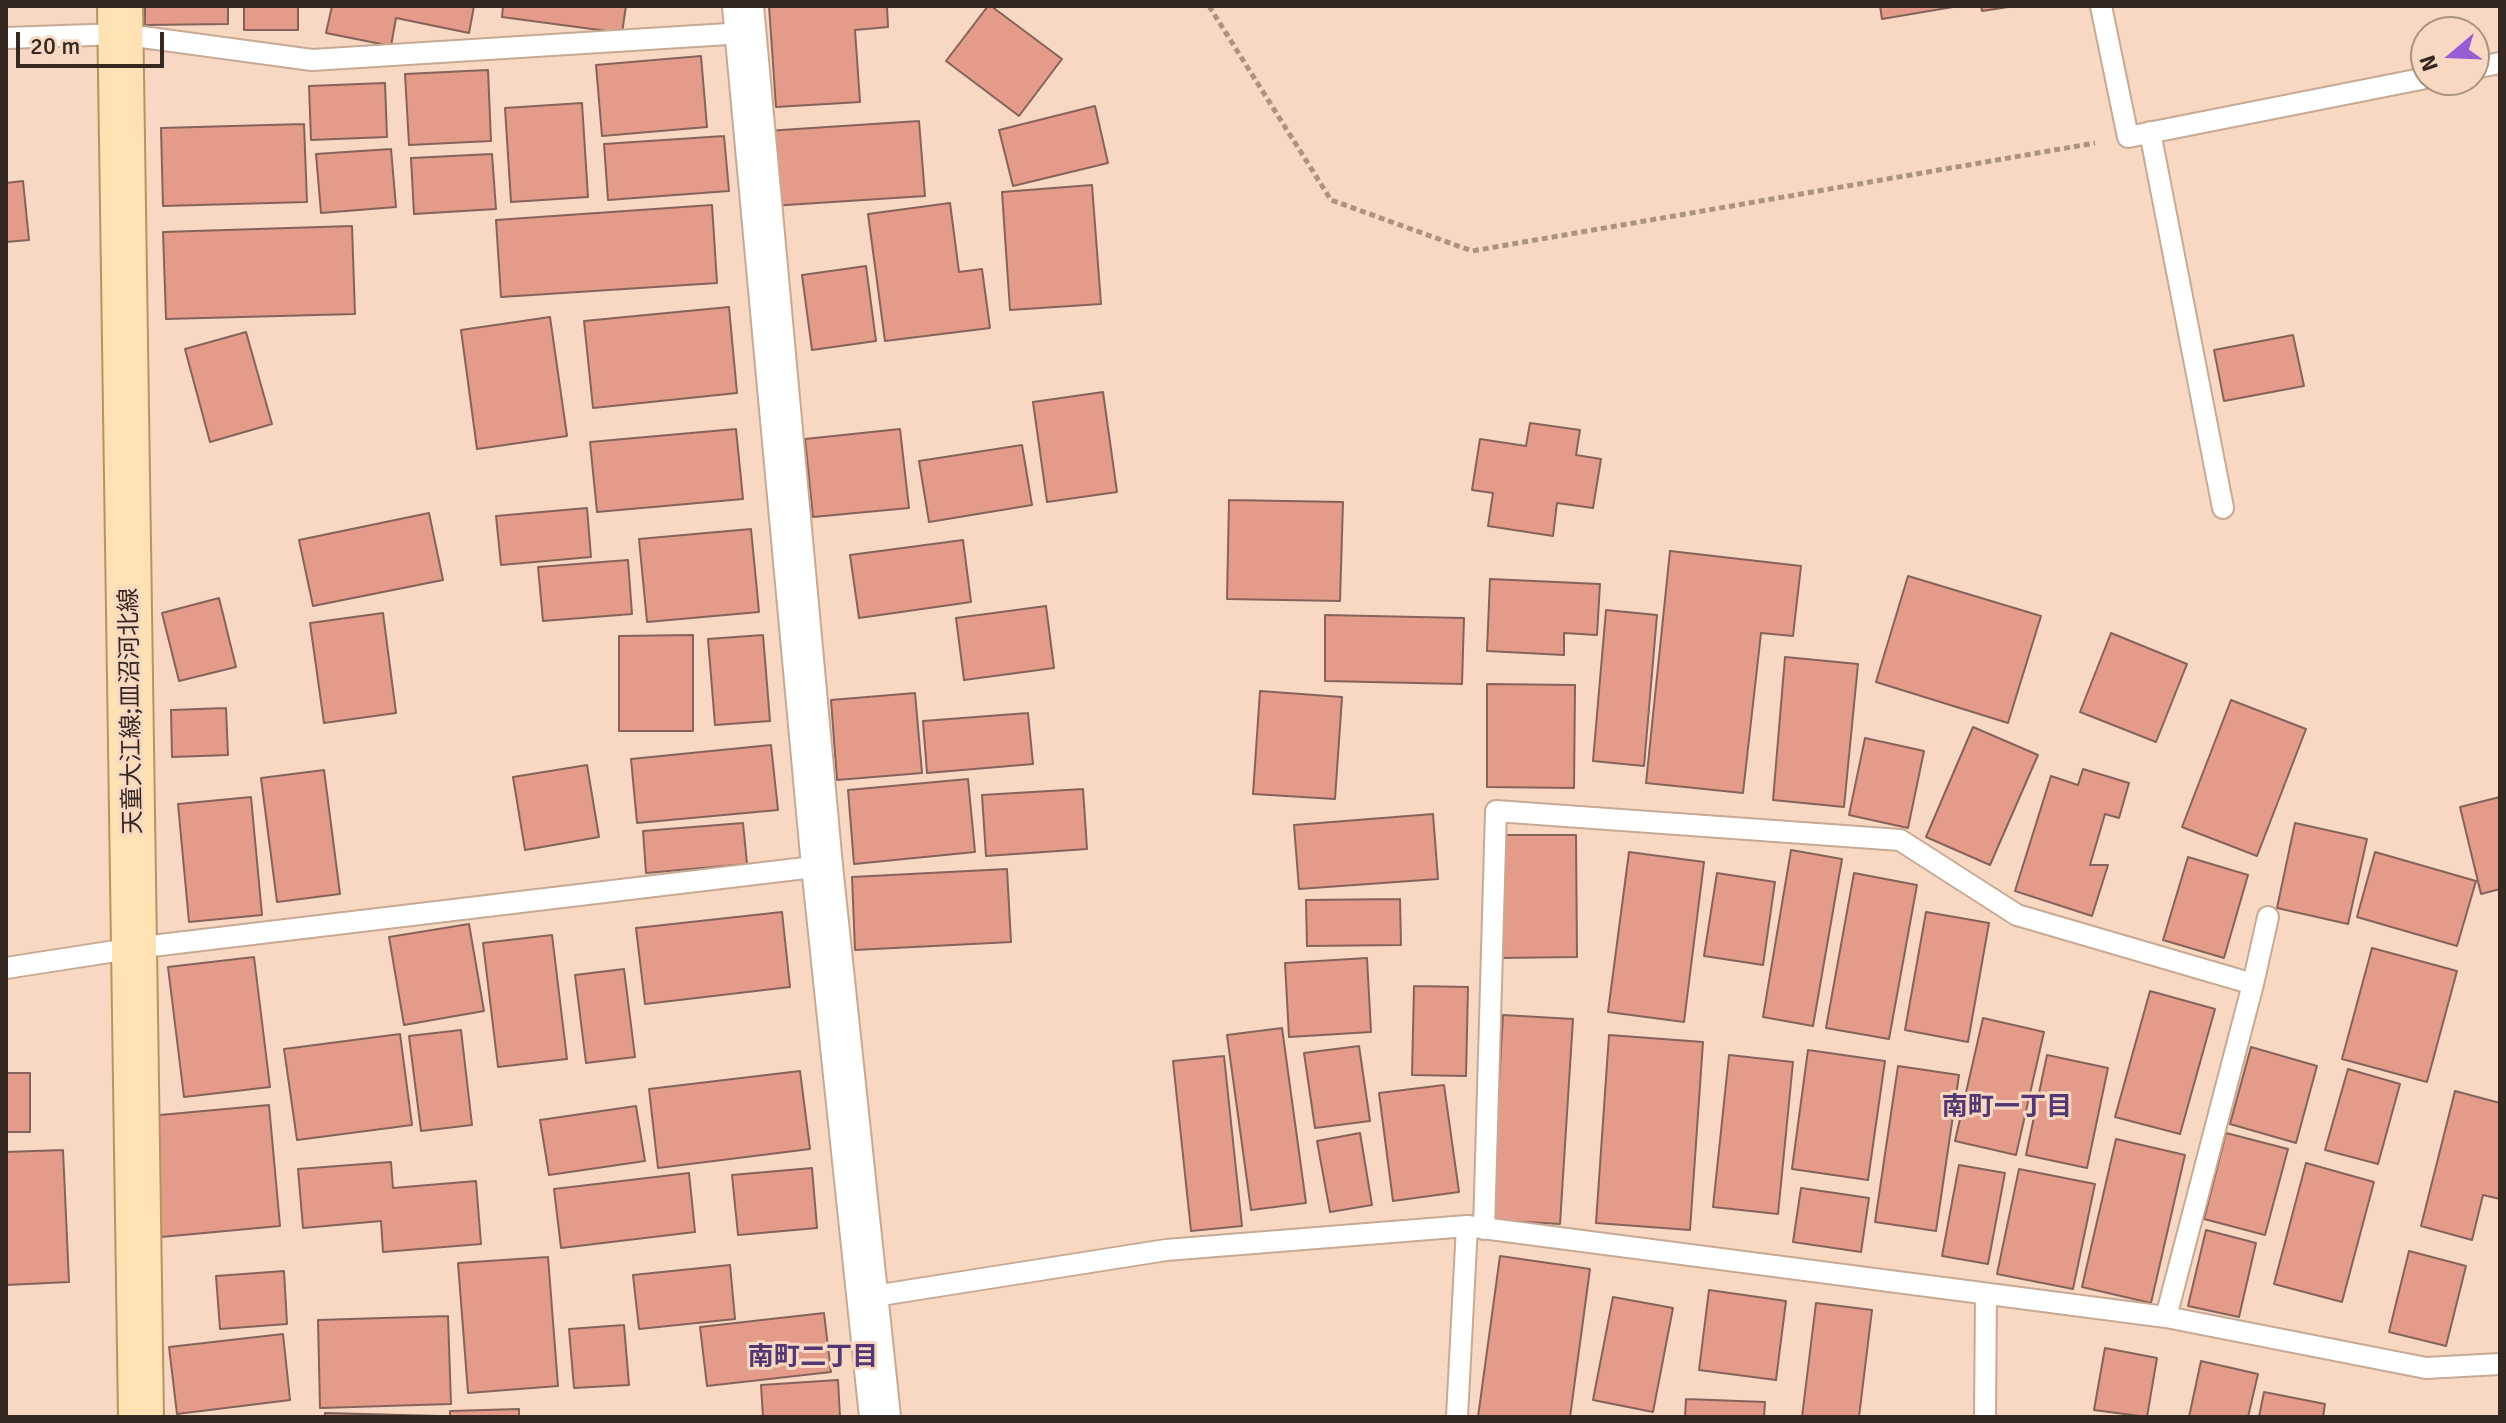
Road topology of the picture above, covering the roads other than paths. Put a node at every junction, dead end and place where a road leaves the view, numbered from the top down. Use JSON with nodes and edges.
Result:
{"nodes":[{"id":1,"x":2101,"y":6,"type":"edge"},
{"id":2,"x":120,"y":20,"type":"edge"},
{"id":3,"x":744,"y":20,"type":"edge"},
{"id":4,"x":6,"y":38,"type":"edge"},
{"id":5,"x":2410,"y":81,"type":"edge"},
{"id":6,"x":2150,"y":132,"type":"junction"},
{"id":7,"x":2223,"y":508,"type":"dead end"},
{"id":8,"x":822,"y":866,"type":"junction"},
{"id":9,"x":2268,"y":917,"type":"dead end"},
{"id":10,"x":135,"y":948,"type":"junction"},
{"id":11,"x":6,"y":968,"type":"edge"},
{"id":12,"x":2253,"y":984,"type":"junction"},
{"id":13,"x":1475,"y":1228,"type":"junction"},
{"id":14,"x":1986,"y":1294,"type":"junction"},
{"id":15,"x":868,"y":1297,"type":"junction"},
{"id":16,"x":2166,"y":1317,"type":"junction"},
{"id":17,"x":2500,"y":1364,"type":"edge"},
{"id":18,"x":141,"y":1417,"type":"edge"},
{"id":19,"x":880,"y":1417,"type":"edge"},
{"id":20,"x":1457,"y":1417,"type":"edge"},
{"id":21,"x":1985,"y":1417,"type":"edge"}],
"edges":[{"from":1,"to":6,"type":"lane"},
{"from":2,"to":3,"type":"lane"},
{"from":2,"to":4,"type":"lane"},
{"from":2,"to":10,"type":"main road","name":"天童大江線;皿沼河北線"},
{"from":3,"to":8,"type":"street"},
{"from":5,"to":6,"type":"lane"},
{"from":6,"to":7,"type":"lane"},
{"from":8,"to":10,"type":"lane"},
{"from":8,"to":15,"type":"street"},
{"from":9,"to":12,"type":"lane"},
{"from":10,"to":11,"type":"lane"},
{"from":10,"to":18,"type":"main road","name":"天童大江線;皿沼河北線"},
{"from":12,"to":13,"type":"lane"},
{"from":12,"to":16,"type":"lane"},
{"from":13,"to":14,"type":"lane"},
{"from":13,"to":15,"type":"lane"},
{"from":13,"to":20,"type":"lane"},
{"from":14,"to":16,"type":"lane"},
{"from":14,"to":21,"type":"lane"},
{"from":15,"to":19,"type":"street"},
{"from":16,"to":17,"type":"lane"}]}
